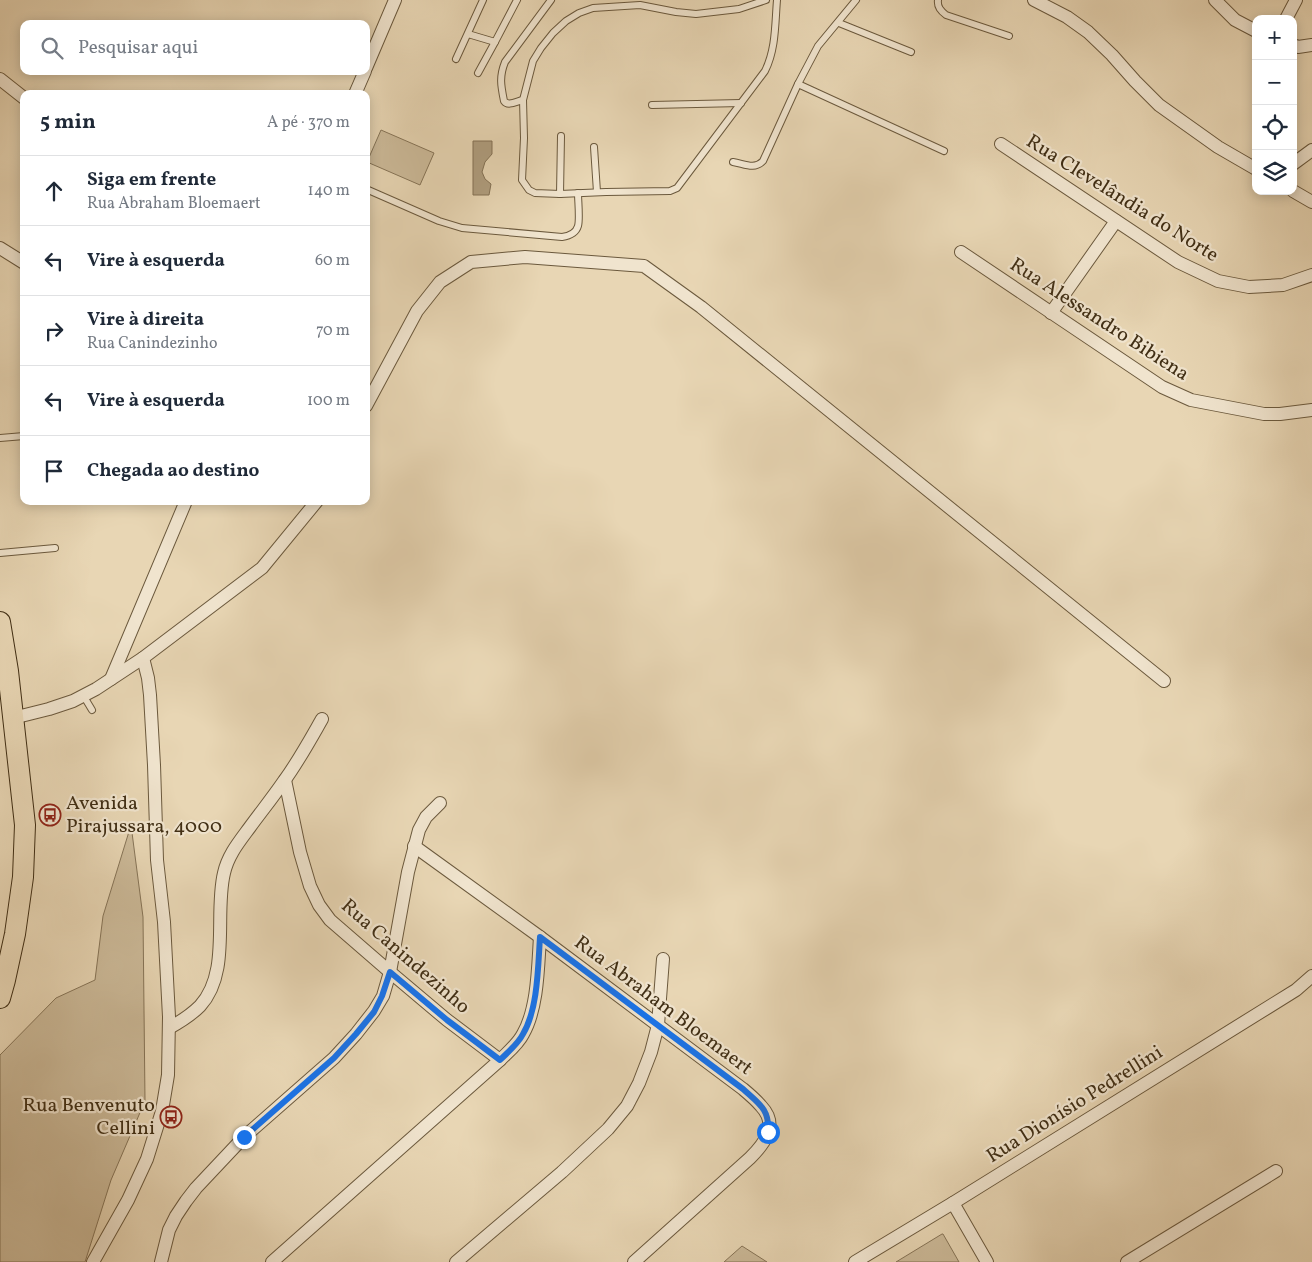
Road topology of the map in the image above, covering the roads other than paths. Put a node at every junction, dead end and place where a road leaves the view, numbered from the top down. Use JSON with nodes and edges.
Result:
{"nodes":[{"id":1,"x":395,"y":0,"type":"edge"},
{"id":2,"x":483,"y":0,"type":"edge"},
{"id":3,"x":517,"y":0,"type":"edge"},
{"id":4,"x":551,"y":0,"type":"edge"},
{"id":5,"x":662,"y":0,"type":"edge"},
{"id":6,"x":766,"y":0,"type":"edge"},
{"id":7,"x":777,"y":0,"type":"edge"},
{"id":8,"x":856,"y":0,"type":"edge"},
{"id":9,"x":938,"y":0,"type":"edge"},
{"id":10,"x":1034,"y":0,"type":"edge"},
{"id":11,"x":1215,"y":0,"type":"edge"},
{"id":12,"x":1296,"y":0,"type":"edge"},
{"id":13,"x":641,"y":2,"type":"edge"},
{"id":14,"x":616,"y":3,"type":"edge"},
{"id":15,"x":659,"y":8,"type":"junction"},
{"id":16,"x":1288,"y":15,"type":"edge"},
{"id":17,"x":838,"y":23,"type":"junction"},
{"id":18,"x":1252,"y":29,"type":"edge"},
{"id":19,"x":468,"y":34,"type":"junction"},
{"id":20,"x":1009,"y":36,"type":"dead end"},
{"id":21,"x":495,"y":42,"type":"junction"},
{"id":22,"x":1297,"y":46,"type":"edge"},
{"id":23,"x":1312,"y":46,"type":"edge"},
{"id":24,"x":911,"y":52,"type":"dead end"},
{"id":25,"x":370,"y":59,"type":"edge"},
{"id":26,"x":456,"y":60,"type":"dead end"},
{"id":27,"x":478,"y":73,"type":"dead end"},
{"id":28,"x":363,"y":75,"type":"edge"},
{"id":29,"x":0,"y":79,"type":"edge"},
{"id":30,"x":798,"y":84,"type":"junction"},
{"id":31,"x":357,"y":90,"type":"edge"},
{"id":32,"x":20,"y":95,"type":"edge"},
{"id":33,"x":522,"y":100,"type":"junction"},
{"id":34,"x":741,"y":103,"type":"junction"},
{"id":35,"x":652,"y":106,"type":"dead end"},
{"id":36,"x":561,"y":136,"type":"dead end"},
{"id":37,"x":1000,"y":144,"type":"dead end"},
{"id":38,"x":594,"y":147,"type":"dead end"},
{"id":39,"x":1312,"y":150,"type":"edge"},
{"id":40,"x":944,"y":152,"type":"dead end"},
{"id":41,"x":1297,"y":161,"type":"edge"},
{"id":42,"x":733,"y":162,"type":"dead end"},
{"id":43,"x":1252,"y":168,"type":"edge"},
{"id":44,"x":370,"y":191,"type":"edge"},
{"id":45,"x":596,"y":192,"type":"junction"},
{"id":46,"x":578,"y":193,"type":"junction"},
{"id":47,"x":1297,"y":193,"type":"edge"},
{"id":48,"x":560,"y":194,"type":"junction"},
{"id":49,"x":1312,"y":202,"type":"edge"},
{"id":50,"x":1116,"y":221,"type":"junction"},
{"id":51,"x":0,"y":248,"type":"edge"},
{"id":52,"x":960,"y":252,"type":"dead end"},
{"id":53,"x":20,"y":260,"type":"edge"},
{"id":54,"x":1312,"y":275,"type":"edge"},
{"id":55,"x":1051,"y":313,"type":"junction"},
{"id":56,"x":370,"y":399,"type":"edge"},
{"id":57,"x":1312,"y":410,"type":"edge"},
{"id":58,"x":20,"y":436,"type":"edge"},
{"id":59,"x":0,"y":438,"type":"edge"},
{"id":60,"x":184,"y":505,"type":"edge"},
{"id":61,"x":314,"y":505,"type":"edge"},
{"id":62,"x":55,"y":548,"type":"dead end"},
{"id":63,"x":0,"y":553,"type":"edge"},
{"id":64,"x":0,"y":622,"type":"edge"},
{"id":65,"x":143,"y":658,"type":"junction"},
{"id":66,"x":111,"y":679,"type":"junction"},
{"id":67,"x":1164,"y":681,"type":"dead end"},
{"id":68,"x":83,"y":695,"type":"junction"},
{"id":69,"x":92,"y":710,"type":"dead end"},
{"id":70,"x":13,"y":718,"type":"junction"},
{"id":71,"x":322,"y":719,"type":"dead end"},
{"id":72,"x":285,"y":780,"type":"junction"},
{"id":73,"x":440,"y":803,"type":"dead end"},
{"id":74,"x":414,"y":846,"type":"junction"},
{"id":75,"x":540,"y":937,"type":"junction"},
{"id":76,"x":663,"y":959,"type":"dead end"},
{"id":77,"x":390,"y":972,"type":"junction"},
{"id":78,"x":1312,"y":976,"type":"edge"},
{"id":79,"x":0,"y":998,"type":"edge"},
{"id":80,"x":658,"y":1025,"type":"junction"},
{"id":81,"x":169,"y":1028,"type":"junction"},
{"id":82,"x":500,"y":1060,"type":"junction"},
{"id":83,"x":1276,"y":1171,"type":"dead end"},
{"id":84,"x":953,"y":1203,"type":"junction"},
{"id":85,"x":93,"y":1262,"type":"edge"},
{"id":86,"x":161,"y":1262,"type":"edge"},
{"id":87,"x":272,"y":1262,"type":"edge"},
{"id":88,"x":456,"y":1262,"type":"edge"},
{"id":89,"x":634,"y":1262,"type":"edge"},
{"id":90,"x":855,"y":1262,"type":"edge"},
{"id":91,"x":987,"y":1262,"type":"edge"},
{"id":92,"x":1127,"y":1262,"type":"edge"}],
"edges":[{"from":1,"to":25,"type":"street"},
{"from":2,"to":19,"type":"lane"},
{"from":3,"to":21,"type":"lane"},
{"from":4,"to":33,"type":"lane"},
{"from":5,"to":15,"type":"lane"},
{"from":6,"to":15,"type":"lane"},
{"from":7,"to":34,"type":"lane"},
{"from":8,"to":17,"type":"lane"},
{"from":9,"to":20,"type":"lane"},
{"from":10,"to":43,"type":"street"},
{"from":11,"to":18,"type":"street"},
{"from":12,"to":16,"type":"street"},
{"from":13,"to":14,"type":"lane"},
{"from":13,"to":15,"type":"lane"},
{"from":14,"to":33,"type":"lane"},
{"from":17,"to":24,"type":"lane"},
{"from":17,"to":30,"type":"lane"},
{"from":19,"to":21,"type":"lane"},
{"from":19,"to":26,"type":"lane"},
{"from":21,"to":27,"type":"lane"},
{"from":22,"to":23,"type":"street"},
{"from":28,"to":31,"type":"street"},
{"from":29,"to":32,"type":"street"},
{"from":30,"to":40,"type":"lane"},
{"from":30,"to":42,"type":"lane"},
{"from":33,"to":48,"type":"lane"},
{"from":34,"to":35,"type":"lane"},
{"from":34,"to":45,"type":"lane"},
{"from":36,"to":48,"type":"lane"},
{"from":37,"to":50,"type":"street","name":"Rua Clevelândia do Norte"},
{"from":38,"to":45,"type":"lane"},
{"from":39,"to":41,"type":"street"},
{"from":44,"to":46,"type":"lane"},
{"from":45,"to":46,"type":"lane"},
{"from":46,"to":48,"type":"lane"},
{"from":47,"to":49,"type":"street"},
{"from":50,"to":54,"type":"street","name":"Rua Clevelândia do Norte"},
{"from":50,"to":55,"type":"street"},
{"from":51,"to":53,"type":"street"},
{"from":52,"to":55,"type":"street","name":"Rua Alessandro Bibiena"},
{"from":55,"to":57,"type":"street","name":"Rua Alessandro Bibiena"},
{"from":56,"to":67,"type":"street"},
{"from":58,"to":59,"type":"lane"},
{"from":60,"to":66,"type":"street"},
{"from":61,"to":65,"type":"street"},
{"from":62,"to":63,"type":"lane"},
{"from":64,"to":70,"type":"main road"},
{"from":65,"to":66,"type":"street"},
{"from":65,"to":81,"type":"street"},
{"from":66,"to":68,"type":"street"},
{"from":68,"to":69,"type":"lane"},
{"from":68,"to":70,"type":"street"},
{"from":70,"to":79,"type":"main road"},
{"from":71,"to":72,"type":"street"},
{"from":72,"to":77,"type":"street","name":"Rua Canindezinho"},
{"from":72,"to":81,"type":"street"},
{"from":73,"to":74,"type":"street"},
{"from":74,"to":75,"type":"street","name":"Rua Abraham Bloemaert"},
{"from":74,"to":77,"type":"street"},
{"from":75,"to":80,"type":"street","name":"Rua Abraham Bloemaert"},
{"from":75,"to":82,"type":"street"},
{"from":76,"to":80,"type":"street"},
{"from":77,"to":82,"type":"street","name":"Rua Canindezinho"},
{"from":77,"to":86,"type":"street"},
{"from":78,"to":84,"type":"street","name":"Rua Dionísio Pedrellini"},
{"from":80,"to":88,"type":"street"},
{"from":80,"to":89,"type":"street","name":"Rua Abraham Bloemaert"},
{"from":81,"to":85,"type":"street"},
{"from":82,"to":87,"type":"street"},
{"from":83,"to":92,"type":"street"},
{"from":84,"to":90,"type":"street","name":"Rua Dionísio Pedrellini"},
{"from":84,"to":91,"type":"street"}]}
